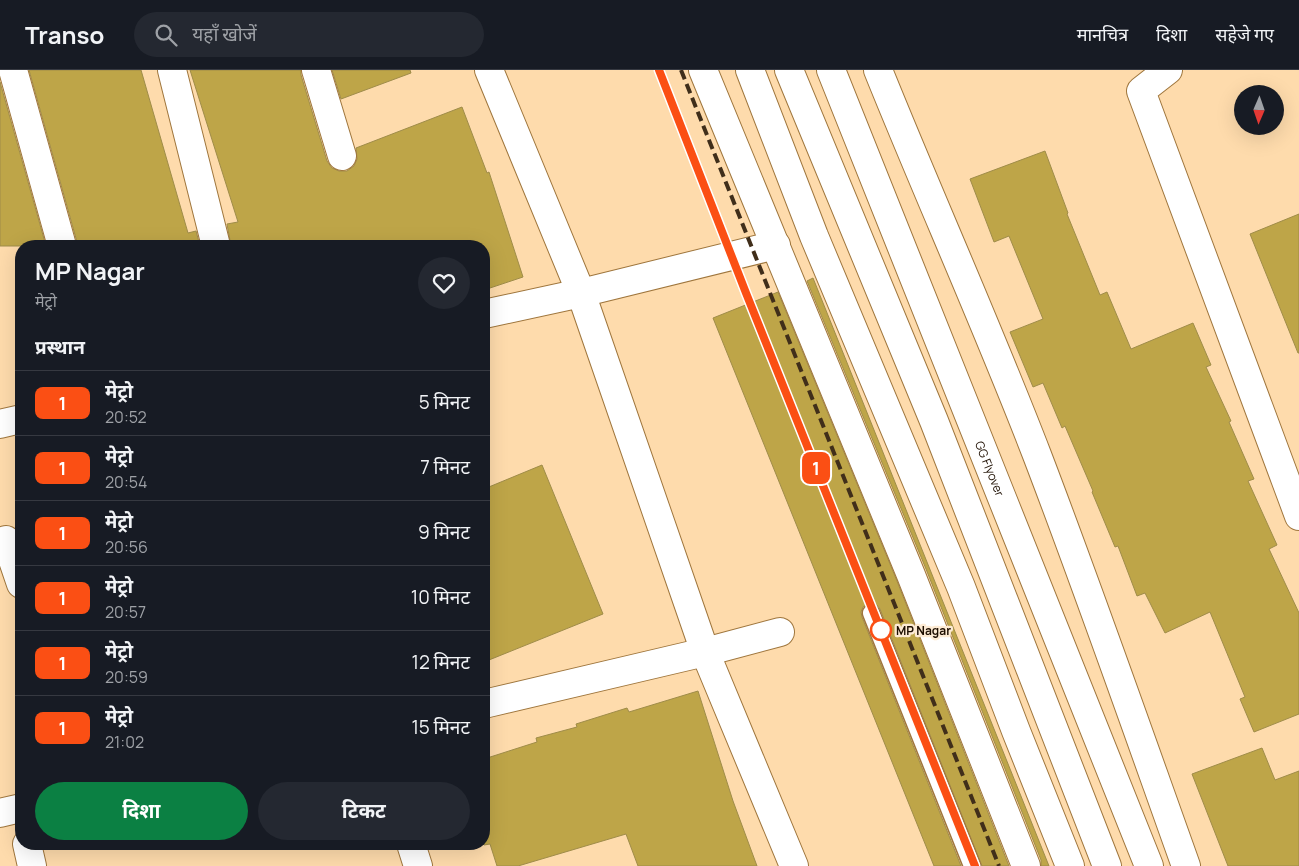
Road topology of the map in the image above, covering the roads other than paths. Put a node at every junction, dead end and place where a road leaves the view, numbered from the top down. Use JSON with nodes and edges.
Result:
{"nodes":[{"id":1,"x":13,"y":70,"type":"edge"},
{"id":2,"x":172,"y":70,"type":"edge"},
{"id":3,"x":316,"y":70,"type":"edge"},
{"id":4,"x":489,"y":70,"type":"edge"},
{"id":5,"x":703,"y":70,"type":"edge"},
{"id":6,"x":750,"y":70,"type":"edge"},
{"id":7,"x":789,"y":70,"type":"edge"},
{"id":8,"x":831,"y":70,"type":"edge"},
{"id":9,"x":878,"y":70,"type":"edge"},
{"id":10,"x":1168,"y":70,"type":"edge"},
{"id":11,"x":1137,"y":80,"type":"edge"},
{"id":12,"x":342,"y":156,"type":"dead end"},
{"id":13,"x":60,"y":240,"type":"edge"},
{"id":14,"x":214,"y":240,"type":"edge"},
{"id":15,"x":776,"y":245,"type":"junction"},
{"id":16,"x":581,"y":293,"type":"junction"},
{"id":17,"x":490,"y":313,"type":"edge"},
{"id":18,"x":15,"y":420,"type":"edge"},
{"id":19,"x":0,"y":424,"type":"edge"},
{"id":20,"x":1299,"y":516,"type":"edge"},
{"id":21,"x":9,"y":539,"type":"edge"},
{"id":22,"x":15,"y":562,"type":"edge"},
{"id":23,"x":871,"y":613,"type":"dead end"},
{"id":24,"x":780,"y":632,"type":"dead end"},
{"id":25,"x":705,"y":652,"type":"junction"},
{"id":26,"x":490,"y":703,"type":"edge"},
{"id":27,"x":28,"y":850,"type":"edge"},
{"id":28,"x":413,"y":850,"type":"edge"},
{"id":29,"x":32,"y":866,"type":"edge"},
{"id":30,"x":418,"y":866,"type":"edge"},
{"id":31,"x":794,"y":866,"type":"edge"},
{"id":32,"x":972,"y":866,"type":"edge"},
{"id":33,"x":1026,"y":866,"type":"edge"},
{"id":34,"x":1070,"y":866,"type":"edge"},
{"id":35,"x":1107,"y":866,"type":"edge"},
{"id":36,"x":1149,"y":866,"type":"edge"},
{"id":37,"x":1186,"y":866,"type":"edge"}],
"edges":[{"from":1,"to":13,"type":"street"},
{"from":2,"to":14,"type":"street"},
{"from":3,"to":12,"type":"street"},
{"from":4,"to":16,"type":"street"},
{"from":5,"to":15,"type":"street"},
{"from":6,"to":34,"type":"street"},
{"from":7,"to":35,"type":"street"},
{"from":8,"to":36,"type":"street","name":"GG Flyover"},
{"from":9,"to":37,"type":"street"},
{"from":10,"to":11,"type":"street"},
{"from":11,"to":20,"type":"street"},
{"from":15,"to":16,"type":"street"},
{"from":15,"to":33,"type":"street"},
{"from":16,"to":17,"type":"street"},
{"from":16,"to":25,"type":"street"},
{"from":18,"to":19,"type":"street"},
{"from":21,"to":22,"type":"street"},
{"from":23,"to":32,"type":"lane"},
{"from":24,"to":25,"type":"street"},
{"from":25,"to":26,"type":"street"},
{"from":25,"to":31,"type":"street"},
{"from":27,"to":29,"type":"street"},
{"from":28,"to":30,"type":"street"}]}
